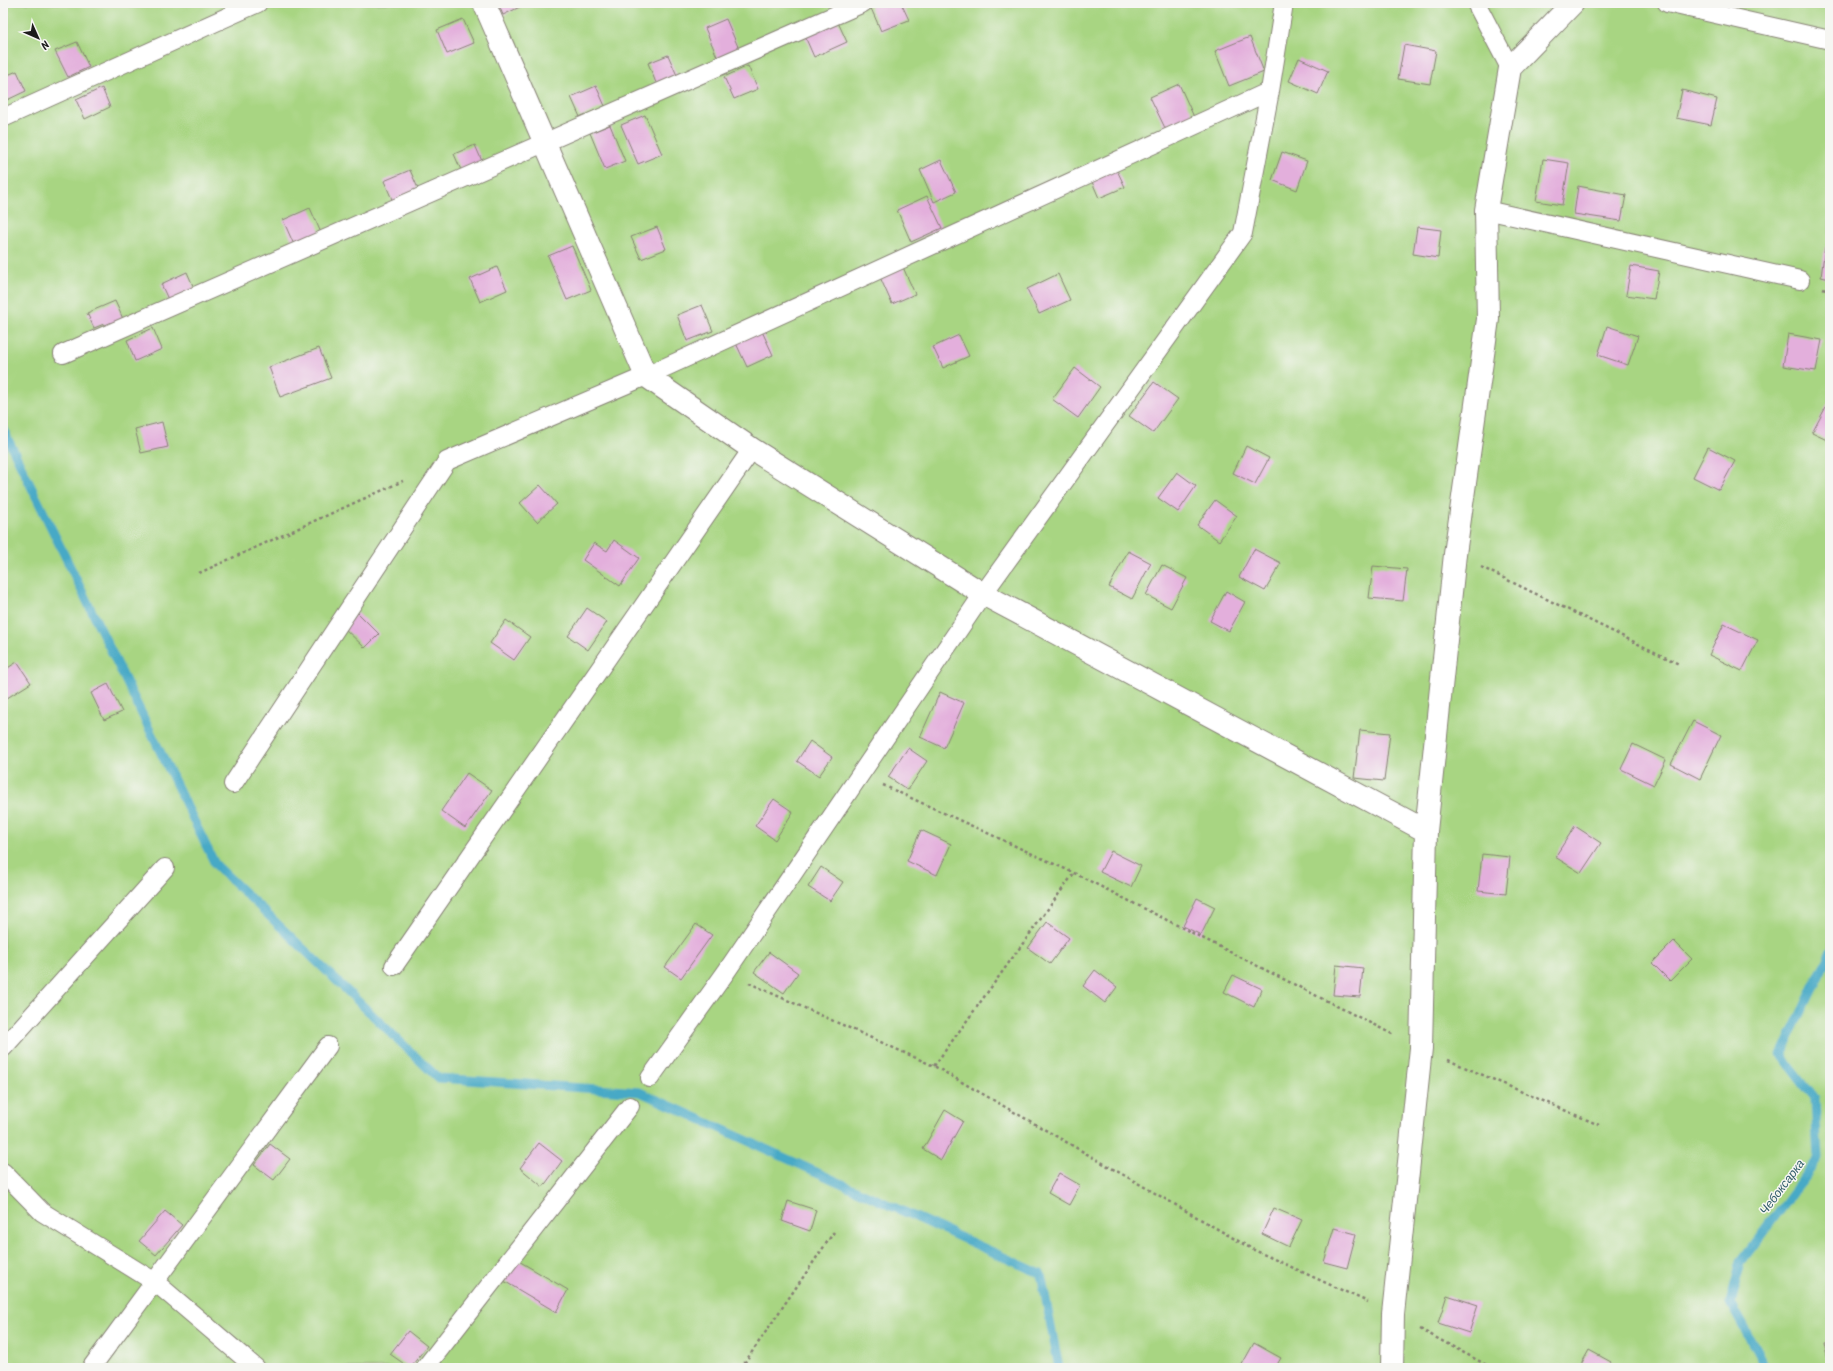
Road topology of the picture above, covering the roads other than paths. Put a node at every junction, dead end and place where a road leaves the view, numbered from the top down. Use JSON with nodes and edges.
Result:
{"nodes":[{"id":1,"x":258,"y":3,"type":"edge"},
{"id":2,"x":484,"y":3,"type":"edge"},
{"id":3,"x":863,"y":3,"type":"edge"},
{"id":4,"x":1284,"y":3,"type":"edge"},
{"id":5,"x":1476,"y":3,"type":"edge"},
{"id":6,"x":1573,"y":3,"type":"edge"},
{"id":7,"x":1668,"y":3,"type":"edge"},
{"id":8,"x":1830,"y":40,"type":"edge"},
{"id":9,"x":1510,"y":68,"type":"junction"},
{"id":10,"x":1270,"y":91,"type":"junction"},
{"id":11,"x":3,"y":118,"type":"edge"},
{"id":12,"x":545,"y":142,"type":"junction"},
{"id":13,"x":1486,"y":210,"type":"junction"},
{"id":14,"x":1800,"y":280,"type":"dead end"},
{"id":15,"x":63,"y":354,"type":"dead end"},
{"id":16,"x":646,"y":376,"type":"junction"},
{"id":17,"x":752,"y":449,"type":"junction"},
{"id":18,"x":983,"y":594,"type":"junction"},
{"id":19,"x":233,"y":784,"type":"dead end"},
{"id":20,"x":1426,"y":831,"type":"junction"},
{"id":21,"x":165,"y":868,"type":"dead end"},
{"id":22,"x":394,"y":966,"type":"dead end"},
{"id":23,"x":328,"y":1046,"type":"dead end"},
{"id":24,"x":3,"y":1048,"type":"edge"},
{"id":25,"x":650,"y":1078,"type":"dead end"},
{"id":26,"x":630,"y":1106,"type":"dead end"},
{"id":27,"x":3,"y":1172,"type":"edge"},
{"id":28,"x":155,"y":1282,"type":"junction"},
{"id":29,"x":91,"y":1368,"type":"edge"},
{"id":30,"x":256,"y":1368,"type":"edge"},
{"id":31,"x":425,"y":1368,"type":"edge"},
{"id":32,"x":1392,"y":1368,"type":"edge"}],
"edges":[{"from":1,"to":11,"type":"lane"},
{"from":2,"to":12,"type":"street"},
{"from":3,"to":12,"type":"lane"},
{"from":4,"to":10,"type":"lane"},
{"from":5,"to":9,"type":"lane"},
{"from":6,"to":9,"type":"street"},
{"from":7,"to":8,"type":"lane"},
{"from":9,"to":13,"type":"street"},
{"from":10,"to":16,"type":"lane"},
{"from":10,"to":18,"type":"lane"},
{"from":12,"to":15,"type":"lane"},
{"from":12,"to":16,"type":"street"},
{"from":13,"to":14,"type":"lane"},
{"from":13,"to":20,"type":"street"},
{"from":16,"to":17,"type":"street"},
{"from":16,"to":19,"type":"lane"},
{"from":17,"to":18,"type":"street"},
{"from":17,"to":22,"type":"lane"},
{"from":18,"to":20,"type":"street"},
{"from":18,"to":25,"type":"lane"},
{"from":20,"to":32,"type":"street"},
{"from":21,"to":24,"type":"lane"},
{"from":23,"to":28,"type":"lane"},
{"from":26,"to":31,"type":"lane"},
{"from":27,"to":28,"type":"lane"},
{"from":28,"to":29,"type":"lane"},
{"from":28,"to":30,"type":"lane"}]}
